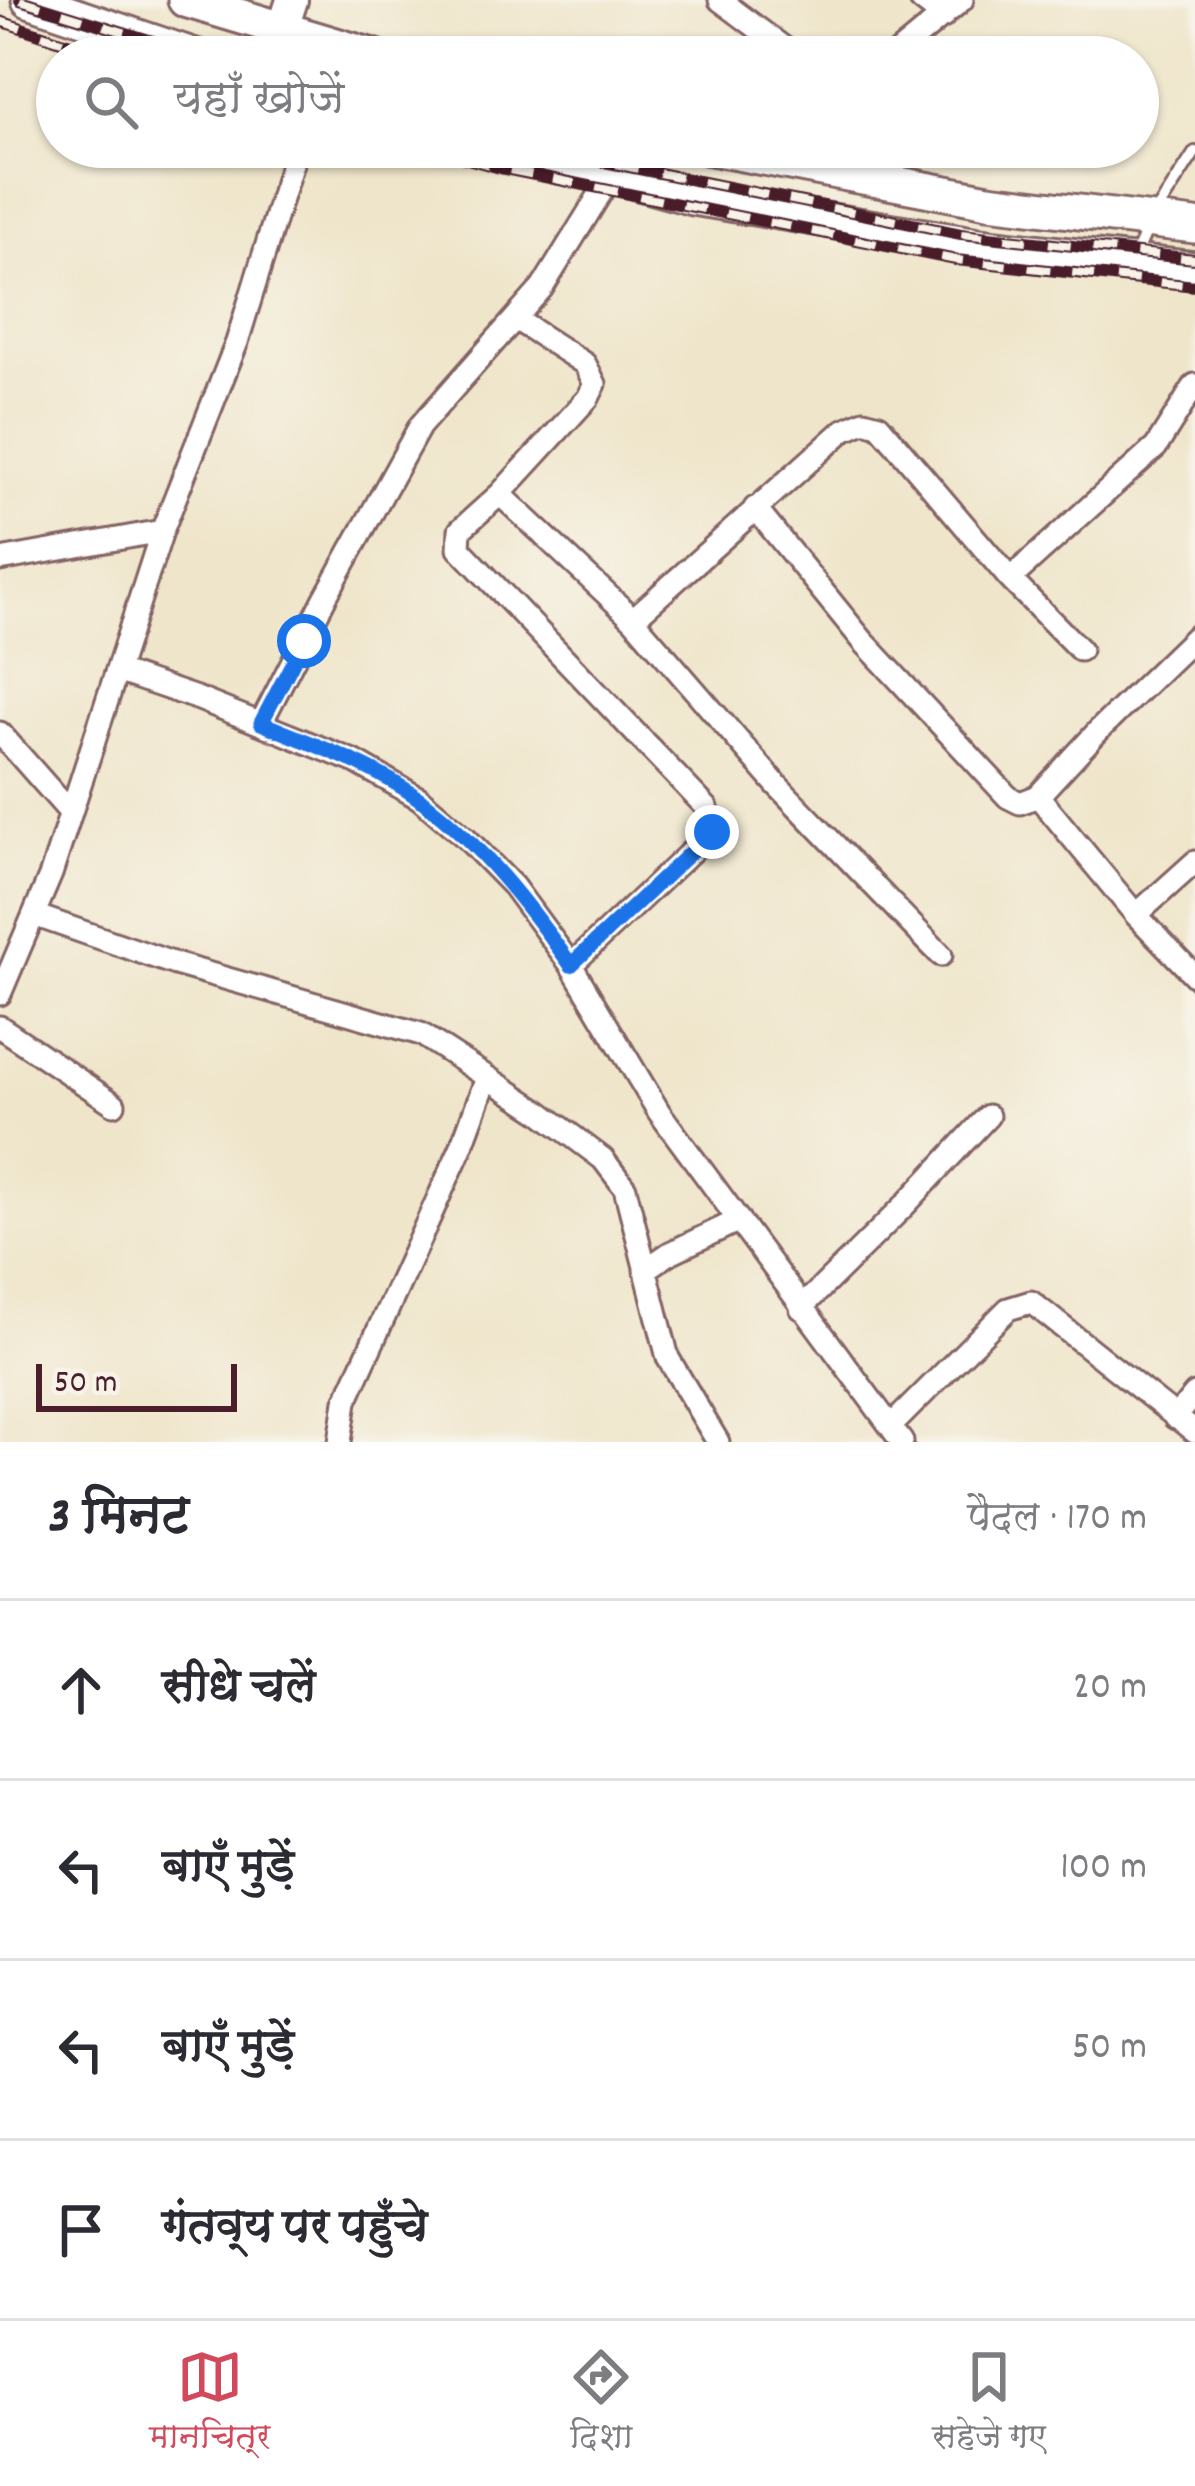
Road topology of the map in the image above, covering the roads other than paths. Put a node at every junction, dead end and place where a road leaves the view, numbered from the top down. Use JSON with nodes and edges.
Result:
{"nodes":[{"id":1,"x":28,"y":0,"type":"edge"},
{"id":2,"x":720,"y":0,"type":"edge"},
{"id":3,"x":921,"y":0,"type":"edge"},
{"id":4,"x":962,"y":0,"type":"edge"},
{"id":5,"x":200,"y":2,"type":"edge"},
{"id":6,"x":287,"y":16,"type":"edge"},
{"id":7,"x":943,"y":16,"type":"junction"},
{"id":8,"x":135,"y":36,"type":"edge"},
{"id":9,"x":330,"y":36,"type":"edge"},
{"id":10,"x":768,"y":36,"type":"edge"},
{"id":11,"x":919,"y":36,"type":"edge"},
{"id":12,"x":1195,"y":152,"type":"edge"},
{"id":13,"x":291,"y":168,"type":"edge"},
{"id":14,"x":616,"y":168,"type":"edge"},
{"id":15,"x":633,"y":168,"type":"edge"},
{"id":16,"x":850,"y":168,"type":"edge"},
{"id":17,"x":1151,"y":220,"type":"junction"},
{"id":18,"x":1195,"y":226,"type":"edge"},
{"id":19,"x":1132,"y":263,"type":"junction"},
{"id":20,"x":1195,"y":269,"type":"edge"},
{"id":21,"x":517,"y":320,"type":"junction"},
{"id":22,"x":1195,"y":386,"type":"edge"},
{"id":23,"x":500,"y":494,"type":"junction"},
{"id":24,"x":755,"y":508,"type":"junction"},
{"id":25,"x":163,"y":531,"type":"junction"},
{"id":26,"x":0,"y":560,"type":"edge"},
{"id":27,"x":1010,"y":579,"type":"junction"},
{"id":28,"x":633,"y":619,"type":"junction"},
{"id":29,"x":1195,"y":637,"type":"edge"},
{"id":30,"x":1080,"y":650,"type":"dead end"},
{"id":31,"x":117,"y":671,"type":"junction"},
{"id":32,"x":261,"y":723,"type":"junction"},
{"id":33,"x":0,"y":733,"type":"edge"},
{"id":34,"x":1038,"y":796,"type":"junction"},
{"id":35,"x":68,"y":810,"type":"junction"},
{"id":36,"x":1195,"y":862,"type":"edge"},
{"id":37,"x":34,"y":915,"type":"junction"},
{"id":38,"x":1136,"y":915,"type":"junction"},
{"id":39,"x":941,"y":955,"type":"dead end"},
{"id":40,"x":571,"y":965,"type":"junction"},
{"id":41,"x":1195,"y":976,"type":"edge"},
{"id":42,"x":0,"y":994,"type":"edge"},
{"id":43,"x":0,"y":1027,"type":"edge"},
{"id":44,"x":486,"y":1080,"type":"junction"},
{"id":45,"x":114,"y":1104,"type":"dead end"},
{"id":46,"x":988,"y":1116,"type":"dead end"},
{"id":47,"x":739,"y":1220,"type":"junction"},
{"id":48,"x":645,"y":1270,"type":"junction"},
{"id":49,"x":801,"y":1308,"type":"junction"},
{"id":50,"x":1195,"y":1394,"type":"edge"},
{"id":51,"x":1175,"y":1418,"type":"junction"},
{"id":52,"x":1195,"y":1432,"type":"edge"},
{"id":53,"x":896,"y":1434,"type":"edge"},
{"id":54,"x":340,"y":1442,"type":"edge"},
{"id":55,"x":718,"y":1442,"type":"edge"}],
"edges":[{"from":1,"to":8,"type":"main road"},
{"from":2,"to":10,"type":"street"},
{"from":3,"to":7,"type":"street"},
{"from":4,"to":7,"type":"street"},
{"from":5,"to":6,"type":"main road"},
{"from":6,"to":9,"type":"main road"},
{"from":7,"to":11,"type":"street"},
{"from":12,"to":17,"type":"lane"},
{"from":13,"to":25,"type":"street"},
{"from":14,"to":21,"type":"street"},
{"from":15,"to":19,"type":"main road"},
{"from":16,"to":17,"type":"main road"},
{"from":17,"to":18,"type":"main road"},
{"from":17,"to":19,"type":"lane"},
{"from":19,"to":20,"type":"main road"},
{"from":21,"to":23,"type":"street"},
{"from":21,"to":32,"type":"street"},
{"from":22,"to":27,"type":"street"},
{"from":23,"to":28,"type":"street"},
{"from":23,"to":40,"type":"street"},
{"from":24,"to":27,"type":"street"},
{"from":24,"to":28,"type":"street"},
{"from":24,"to":34,"type":"street"},
{"from":25,"to":26,"type":"street"},
{"from":25,"to":31,"type":"street"},
{"from":27,"to":30,"type":"street"},
{"from":28,"to":39,"type":"street"},
{"from":29,"to":34,"type":"street"},
{"from":31,"to":32,"type":"street"},
{"from":31,"to":35,"type":"street"},
{"from":32,"to":40,"type":"street"},
{"from":33,"to":35,"type":"street"},
{"from":34,"to":38,"type":"street"},
{"from":35,"to":37,"type":"street"},
{"from":36,"to":38,"type":"street"},
{"from":37,"to":42,"type":"street"},
{"from":37,"to":44,"type":"street"},
{"from":38,"to":41,"type":"street"},
{"from":40,"to":47,"type":"street"},
{"from":43,"to":45,"type":"street"},
{"from":44,"to":48,"type":"street"},
{"from":44,"to":54,"type":"street"},
{"from":46,"to":49,"type":"street"},
{"from":47,"to":48,"type":"street"},
{"from":47,"to":49,"type":"street"},
{"from":48,"to":55,"type":"street"},
{"from":49,"to":53,"type":"street"},
{"from":50,"to":51,"type":"street"},
{"from":51,"to":52,"type":"street"},
{"from":51,"to":53,"type":"street"}]}
